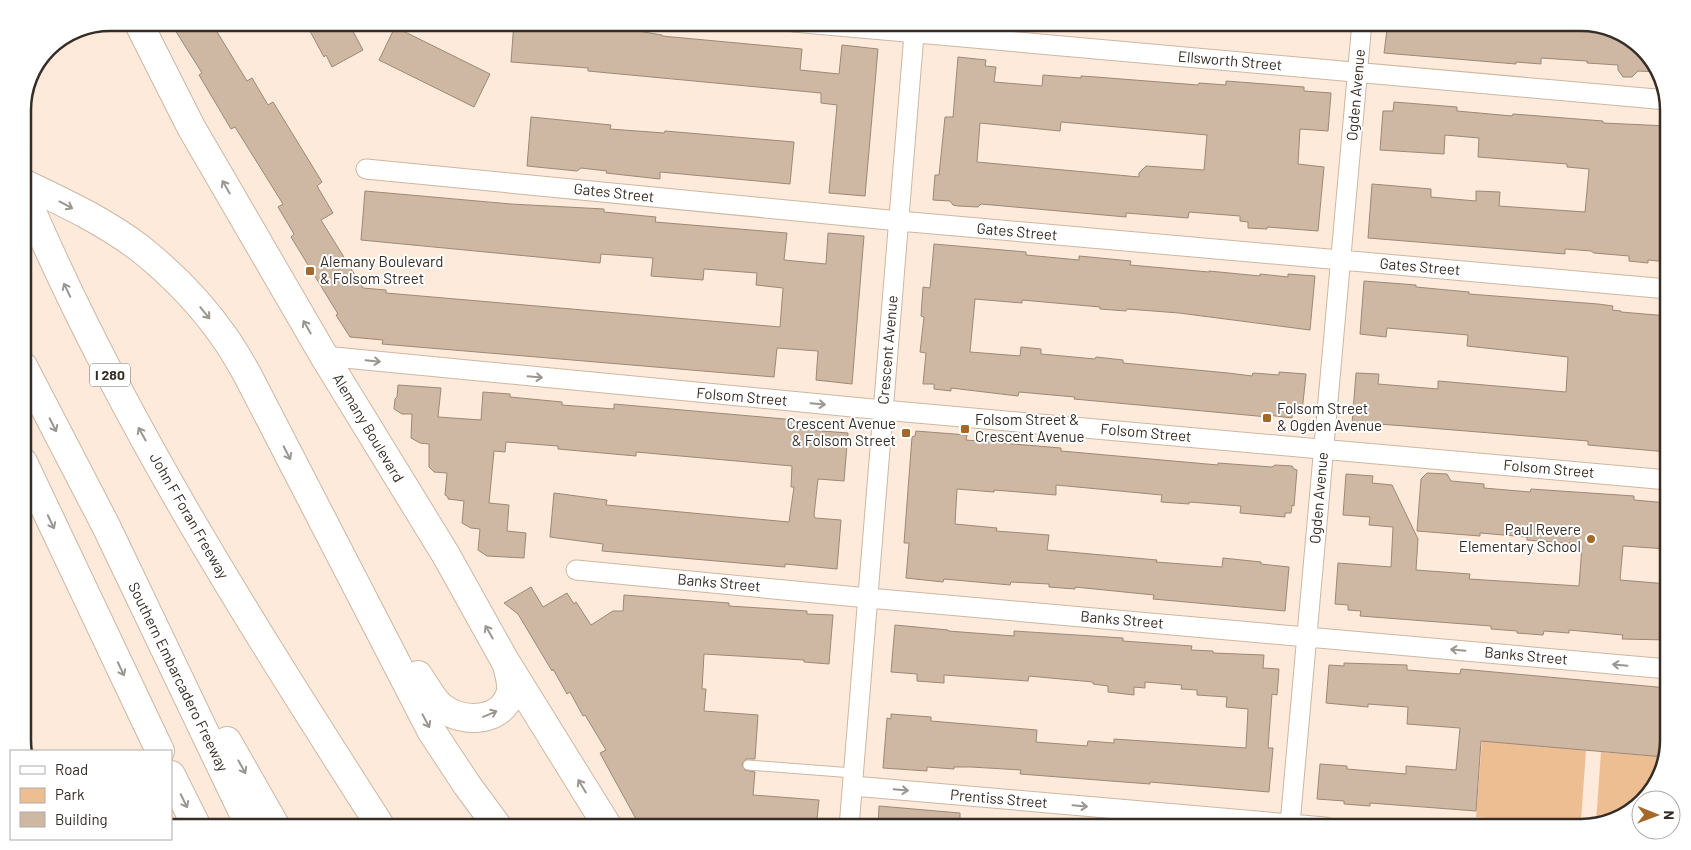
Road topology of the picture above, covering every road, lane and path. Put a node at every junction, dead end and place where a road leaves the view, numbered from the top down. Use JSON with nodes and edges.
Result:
{"nodes":[{"id":1,"x":143,"y":31,"type":"edge"},
{"id":2,"x":915,"y":31,"type":"edge"},
{"id":3,"x":945,"y":31,"type":"edge"},
{"id":4,"x":1361,"y":31,"type":"edge"},
{"id":5,"x":1358,"y":72,"type":"junction"},
{"id":6,"x":1659,"y":99,"type":"edge"},
{"id":7,"x":366,"y":169,"type":"dead end"},
{"id":8,"x":31,"y":187,"type":"edge"},
{"id":9,"x":31,"y":210,"type":"edge"},
{"id":10,"x":899,"y":221,"type":"junction"},
{"id":11,"x":1341,"y":260,"type":"junction"},
{"id":12,"x":1660,"y":288,"type":"edge"},
{"id":13,"x":324,"y":356,"type":"junction"},
{"id":14,"x":31,"y":381,"type":"edge"},
{"id":15,"x":884,"y":410,"type":"junction"},
{"id":16,"x":1324,"y":449,"type":"junction"},
{"id":17,"x":31,"y":479,"type":"edge"},
{"id":18,"x":1660,"y":479,"type":"edge"},
{"id":19,"x":106,"y":526,"type":"junction"},
{"id":20,"x":576,"y":570,"type":"dead end"},
{"id":21,"x":361,"y":597,"type":"junction"},
{"id":22,"x":868,"y":598,"type":"junction"},
{"id":23,"x":1307,"y":637,"type":"junction"},
{"id":24,"x":505,"y":661,"type":"junction"},
{"id":25,"x":1660,"y":668,"type":"edge"},
{"id":26,"x":160,"y":750,"type":"edge"},
{"id":27,"x":748,"y":765,"type":"dead end"},
{"id":28,"x":172,"y":777,"type":"edge"},
{"id":29,"x":853,"y":780,"type":"junction"},
{"id":30,"x":193,"y":819,"type":"edge"},
{"id":31,"x":246,"y":819,"type":"edge"},
{"id":32,"x":271,"y":819,"type":"edge"},
{"id":33,"x":371,"y":819,"type":"edge"},
{"id":34,"x":491,"y":819,"type":"edge"},
{"id":35,"x":602,"y":819,"type":"edge"},
{"id":36,"x":850,"y":819,"type":"edge"},
{"id":37,"x":1240,"y":819,"type":"edge"},
{"id":38,"x":1290,"y":819,"type":"edge"}],
"edges":[{"from":13,"to":1,"type":"main road","name":"Alemany Boulevard","one_way":true},
{"from":2,"to":10,"type":"street","name":"Crescent Avenue"},
{"from":3,"to":5,"type":"street","name":"Ellsworth Street"},
{"from":4,"to":5,"type":"street","name":"Ogden Avenue"},
{"from":5,"to":6,"type":"street","name":"Ellsworth Street"},
{"from":5,"to":11,"type":"street","name":"Ogden Avenue"},
{"from":7,"to":10,"type":"street","name":"Gates Street"},
{"from":8,"to":21,"type":"main road","one_way":true},
{"from":33,"to":9,"type":"main road","name":"John F Foran Freeway","number":"I 280","one_way":true},
{"from":10,"to":11,"type":"street","name":"Gates Street"},
{"from":10,"to":15,"type":"street","name":"Crescent Avenue"},
{"from":11,"to":12,"type":"street","name":"Gates Street"},
{"from":11,"to":16,"type":"street","name":"Ogden Avenue"},
{"from":13,"to":15,"type":"street","name":"Folsom Street","one_way":true},
{"from":24,"to":13,"type":"main road","name":"Alemany Boulevard","one_way":true},
{"from":14,"to":19,"type":"main road","one_way":true},
{"from":15,"to":16,"type":"street","name":"Folsom Street"},
{"from":15,"to":22,"type":"street","name":"Crescent Avenue"},
{"from":16,"to":18,"type":"street","name":"Folsom Street"},
{"from":16,"to":23,"type":"street","name":"Ogden Avenue"},
{"from":17,"to":26,"type":"main road","one_way":true},
{"from":19,"to":31,"type":"main road","name":"Southern Embarcadero Freeway"},
{"from":19,"to":32,"type":"main road","one_way":true},
{"from":20,"to":22,"type":"street","name":"Banks Street"},
{"from":21,"to":24,"type":"main road","one_way":true},
{"from":21,"to":34,"type":"main road","one_way":true},
{"from":22,"to":23,"type":"street","name":"Banks Street"},
{"from":22,"to":29,"type":"street","name":"Crescent Avenue"},
{"from":25,"to":23,"type":"street","name":"Banks Street","one_way":true},
{"from":23,"to":38,"type":"street","name":"Ogden Avenue"},
{"from":35,"to":24,"type":"main road","name":"Alemany Boulevard","one_way":true},
{"from":27,"to":29,"type":"lane"},
{"from":28,"to":30,"type":"main road","one_way":true},
{"from":29,"to":36,"type":"street","name":"Crescent Avenue"},
{"from":29,"to":37,"type":"street","name":"Prentiss Street","one_way":true}]}
